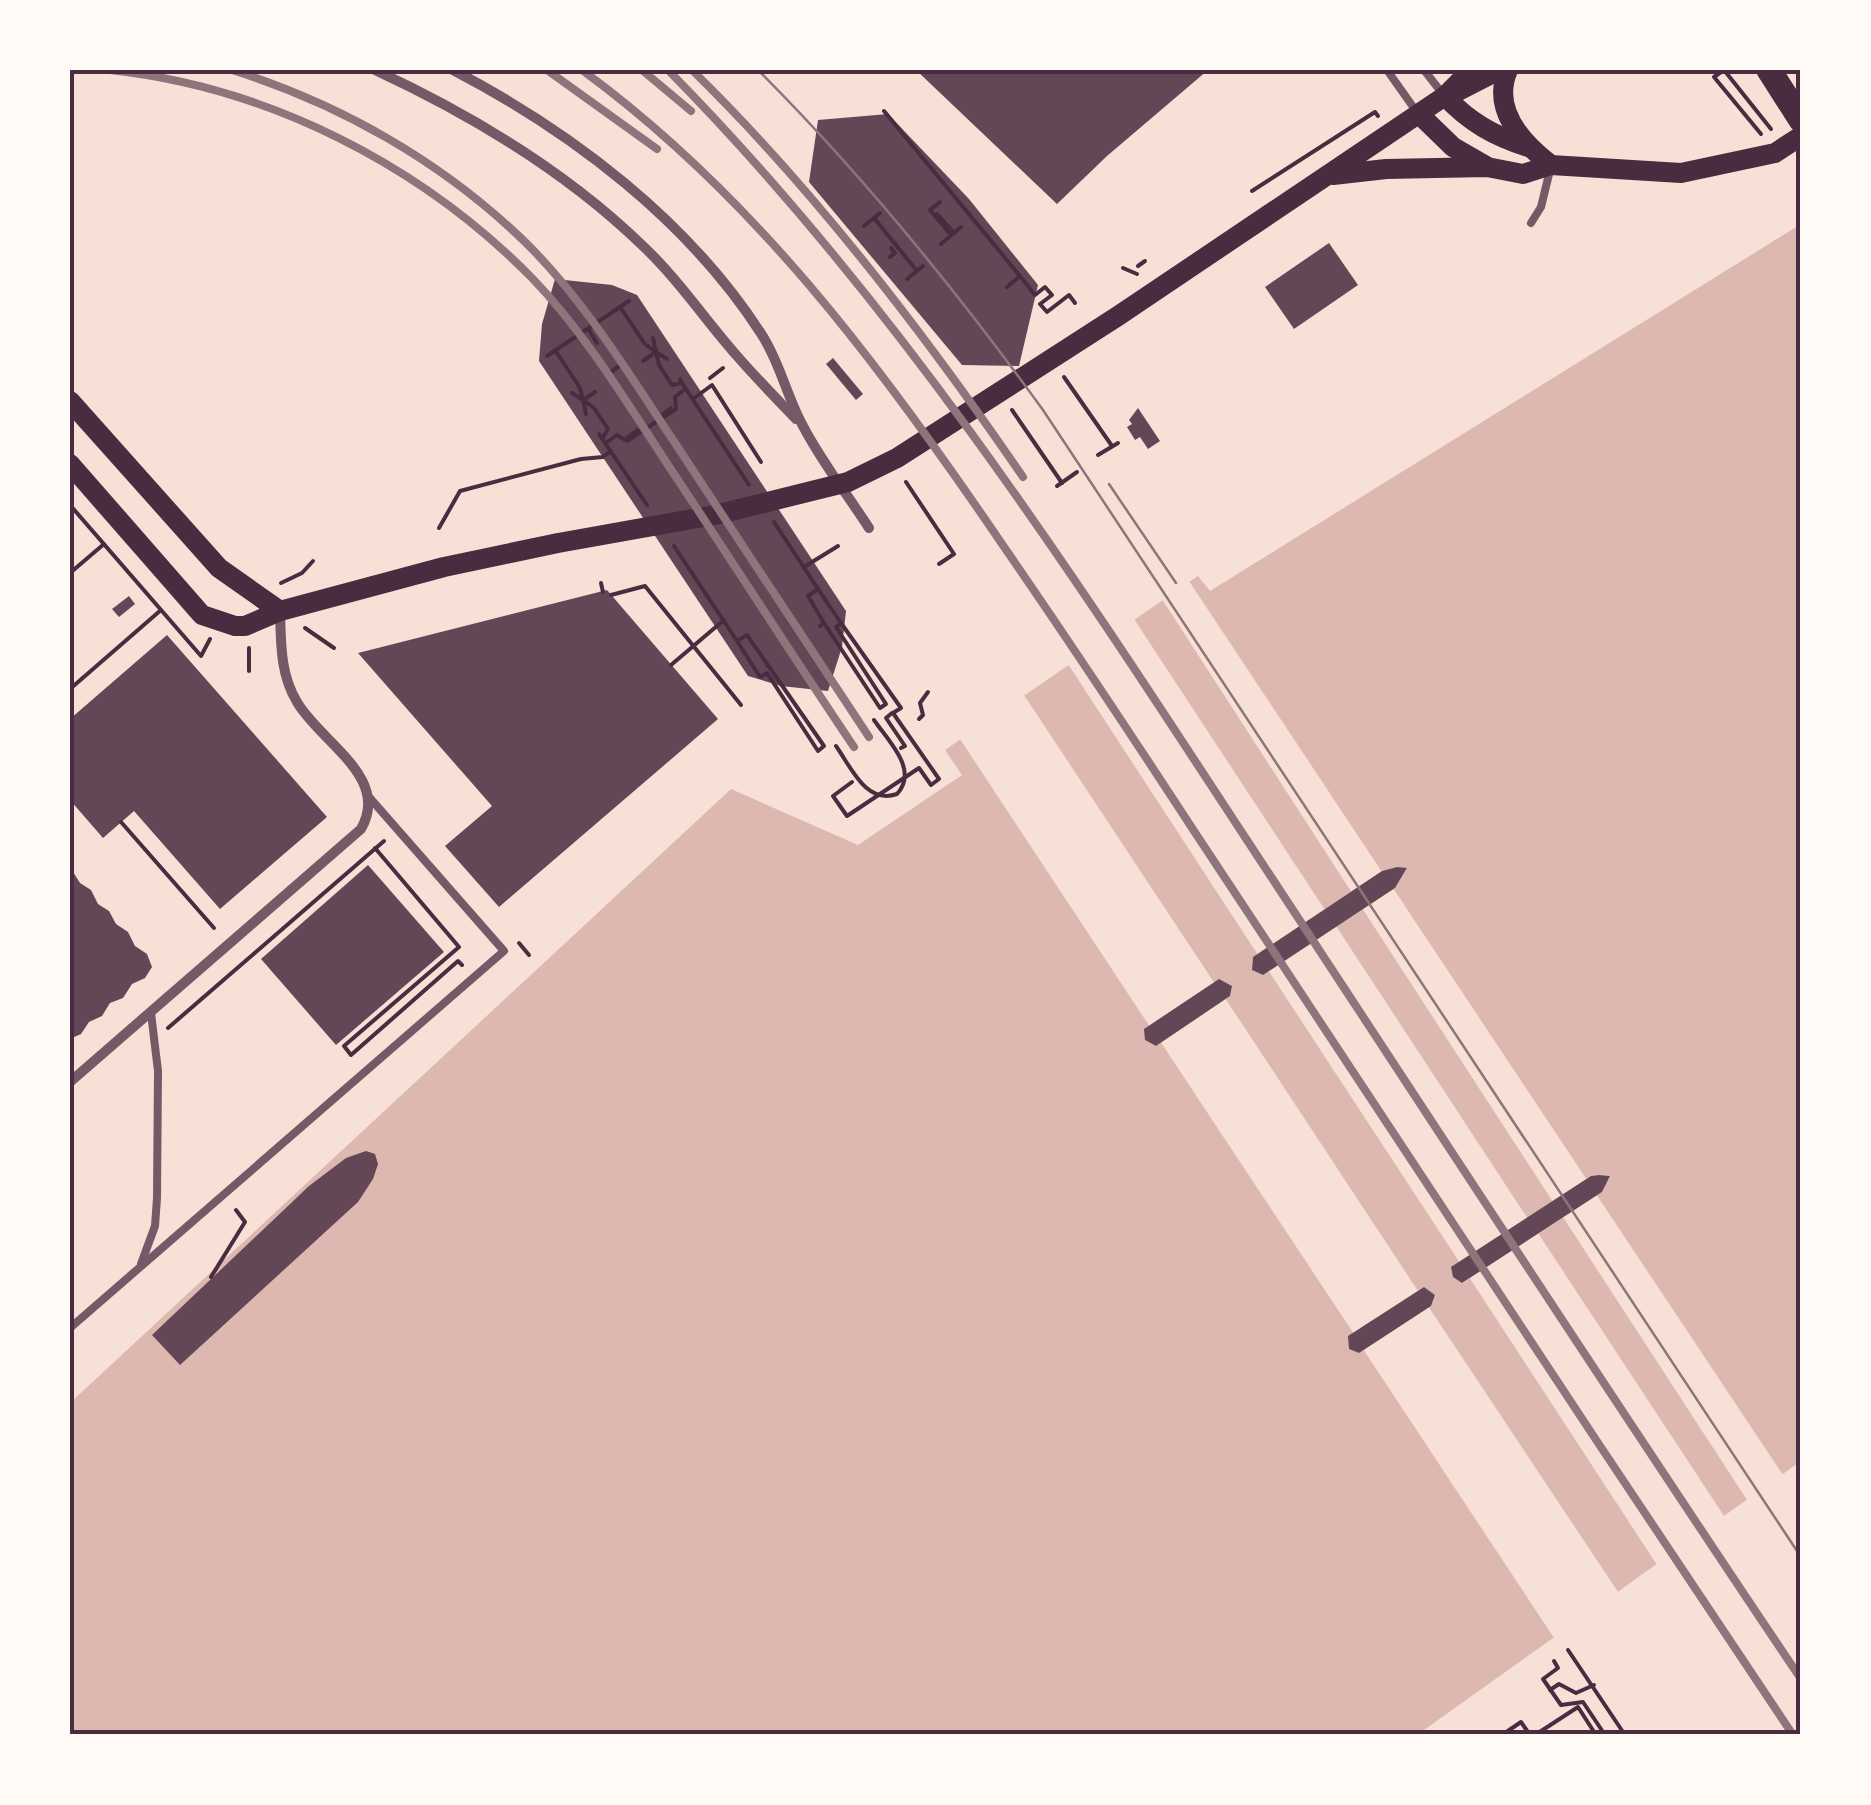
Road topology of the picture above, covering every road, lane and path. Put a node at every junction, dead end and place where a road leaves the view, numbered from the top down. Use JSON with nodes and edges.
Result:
{"nodes":[{"id":1,"x":374,"y":70,"type":"edge"},
{"id":2,"x":453,"y":70,"type":"edge"},
{"id":3,"x":1387,"y":70,"type":"edge"},
{"id":4,"x":1424,"y":70,"type":"edge"},
{"id":5,"x":1471,"y":70,"type":"edge"},
{"id":6,"x":1500,"y":70,"type":"edge"},
{"id":7,"x":1508,"y":70,"type":"edge"},
{"id":8,"x":1724,"y":70,"type":"edge"},
{"id":9,"x":1769,"y":70,"type":"edge"},
{"id":10,"x":1445,"y":96,"type":"junction"},
{"id":11,"x":884,"y":110,"type":"dead end"},
{"id":12,"x":1376,"y":112,"type":"dead end"},
{"id":13,"x":1418,"y":114,"type":"junction"},
{"id":14,"x":1797,"y":114,"type":"edge"},
{"id":15,"x":1767,"y":123,"type":"dead end"},
{"id":16,"x":1759,"y":131,"type":"dead end"},
{"id":17,"x":1801,"y":136,"type":"edge"},
{"id":18,"x":1528,"y":148,"type":"junction"},
{"id":19,"x":1551,"y":166,"type":"junction"},
{"id":20,"x":1488,"y":167,"type":"junction"},
{"id":21,"x":1330,"y":176,"type":"junction"},
{"id":22,"x":1252,"y":191,"type":"dead end"},
{"id":23,"x":940,"y":202,"type":"dead end"},
{"id":24,"x":880,"y":213,"type":"dead end"},
{"id":25,"x":874,"y":218,"type":"junction"},
{"id":26,"x":1531,"y":222,"type":"dead end"},
{"id":27,"x":864,"y":226,"type":"dead end"},
{"id":28,"x":961,"y":227,"type":"dead end"},
{"id":29,"x":952,"y":234,"type":"junction"},
{"id":30,"x":941,"y":244,"type":"dead end"},
{"id":31,"x":892,"y":251,"type":"dead end"},
{"id":32,"x":1146,"y":262,"type":"dead end"},
{"id":33,"x":923,"y":266,"type":"dead end"},
{"id":34,"x":1138,"y":266,"type":"dead end"},
{"id":35,"x":916,"y":272,"type":"junction"},
{"id":36,"x":1020,"y":276,"type":"junction"},
{"id":37,"x":908,"y":279,"type":"dead end"},
{"id":38,"x":1007,"y":286,"type":"dead end"},
{"id":39,"x":629,"y":302,"type":"dead end"},
{"id":40,"x":1075,"y":304,"type":"dead end"},
{"id":41,"x":620,"y":307,"type":"junction"},
{"id":42,"x":595,"y":324,"type":"junction"},
{"id":43,"x":588,"y":328,"type":"junction"},
{"id":44,"x":581,"y":333,"type":"junction"},
{"id":45,"x":653,"y":338,"type":"dead end"},
{"id":46,"x":598,"y":343,"type":"dead end"},
{"id":47,"x":555,"y":350,"type":"junction"},
{"id":48,"x":656,"y":352,"type":"junction"},
{"id":49,"x":547,"y":356,"type":"dead end"},
{"id":50,"x":668,"y":359,"type":"dead end"},
{"id":51,"x":644,"y":361,"type":"dead end"},
{"id":52,"x":622,"y":364,"type":"junction"},
{"id":53,"x":723,"y":368,"type":"dead end"},
{"id":54,"x":608,"y":374,"type":"junction"},
{"id":55,"x":1064,"y":376,"type":"dead end"},
{"id":56,"x":710,"y":378,"type":"dead end"},
{"id":57,"x":680,"y":379,"type":"dead end"},
{"id":58,"x":686,"y":389,"type":"dead end"},
{"id":59,"x":595,"y":392,"type":"dead end"},
{"id":60,"x":572,"y":393,"type":"dead end"},
{"id":61,"x":692,"y":399,"type":"dead end"},
{"id":62,"x":583,"y":400,"type":"junction"},
{"id":63,"x":70,"y":401,"type":"edge"},
{"id":64,"x":1012,"y":410,"type":"dead end"},
{"id":65,"x":586,"y":414,"type":"dead end"},
{"id":66,"x":661,"y":417,"type":"junction"},
{"id":67,"x":803,"y":426,"type":"junction"},
{"id":68,"x":642,"y":430,"type":"junction"},
{"id":69,"x":599,"y":434,"type":"dead end"},
{"id":70,"x":606,"y":443,"type":"dead end"},
{"id":71,"x":611,"y":451,"type":"dead end"},
{"id":72,"x":1098,"y":456,"type":"dead end"},
{"id":73,"x":761,"y":462,"type":"dead end"},
{"id":74,"x":70,"y":464,"type":"edge"},
{"id":75,"x":1077,"y":472,"type":"dead end"},
{"id":76,"x":906,"y":482,"type":"dead end"},
{"id":77,"x":70,"y":505,"type":"edge"},
{"id":78,"x":439,"y":528,"type":"dead end"},
{"id":79,"x":869,"y":528,"type":"dead end"},
{"id":80,"x":104,"y":544,"type":"junction"},
{"id":81,"x":838,"y":546,"type":"dead end"},
{"id":82,"x":939,"y":564,"type":"dead end"},
{"id":83,"x":804,"y":567,"type":"dead end"},
{"id":84,"x":70,"y":573,"type":"edge"},
{"id":85,"x":601,"y":582,"type":"dead end"},
{"id":86,"x":603,"y":592,"type":"dead end"},
{"id":87,"x":610,"y":595,"type":"dead end"},
{"id":88,"x":161,"y":610,"type":"junction"},
{"id":89,"x":280,"y":611,"type":"junction"},
{"id":90,"x":724,"y":620,"type":"dead end"},
{"id":91,"x":844,"y":625,"type":"junction"},
{"id":92,"x":693,"y":646,"type":"junction"},
{"id":93,"x":334,"y":648,"type":"dead end"},
{"id":94,"x":200,"y":656,"type":"dead end"},
{"id":95,"x":768,"y":660,"type":"joint"},
{"id":96,"x":671,"y":665,"type":"dead end"},
{"id":97,"x":70,"y":688,"type":"edge"},
{"id":98,"x":928,"y":692,"type":"dead end"},
{"id":99,"x":741,"y":704,"type":"dead end"},
{"id":100,"x":893,"y":713,"type":"junction"},
{"id":101,"x":919,"y":719,"type":"dead end"},
{"id":102,"x":874,"y":720,"type":"dead end"},
{"id":103,"x":836,"y":746,"type":"dead end"},
{"id":104,"x":901,"y":748,"type":"dead end"},
{"id":105,"x":852,"y":782,"type":"dead end"},
{"id":106,"x":369,"y":797,"type":"junction"},
{"id":107,"x":121,"y":822,"type":"dead end"},
{"id":108,"x":390,"y":836,"type":"dead end"},
{"id":109,"x":376,"y":848,"type":"junction"},
{"id":110,"x":214,"y":928,"type":"dead end"},
{"id":111,"x":454,"y":964,"type":"dead end"},
{"id":112,"x":190,"y":1012,"type":"dead end"},
{"id":113,"x":151,"y":1013,"type":"junction"},
{"id":114,"x":70,"y":1082,"type":"edge"},
{"id":115,"x":236,"y":1210,"type":"dead end"},
{"id":116,"x":139,"y":1268,"type":"junction"},
{"id":117,"x":211,"y":1277,"type":"dead end"},
{"id":118,"x":70,"y":1328,"type":"edge"},
{"id":119,"x":1568,"y":1650,"type":"dead end"},
{"id":120,"x":1546,"y":1666,"type":"dead end"},
{"id":121,"x":1594,"y":1685,"type":"junction"},
{"id":122,"x":1550,"y":1690,"type":"junction"},
{"id":123,"x":1502,"y":1735,"type":"edge"},
{"id":124,"x":1532,"y":1735,"type":"edge"},
{"id":125,"x":1596,"y":1735,"type":"edge"},
{"id":126,"x":1605,"y":1735,"type":"edge"},
{"id":127,"x":1625,"y":1735,"type":"edge"}],
"edges":[{"from":1,"to":67,"type":"street"},
{"from":2,"to":67,"type":"street"},
{"from":3,"to":13,"type":"lane"},
{"from":4,"to":10,"type":"lane"},
{"from":5,"to":10,"type":"main road"},
{"from":6,"to":10,"type":"main road"},
{"from":7,"to":18,"type":"main road"},
{"from":8,"to":15,"type":"path"},
{"from":8,"to":16,"type":"path"},
{"from":9,"to":14,"type":"highway"},
{"from":10,"to":13,"type":"main road"},
{"from":10,"to":18,"type":"main road"},
{"from":11,"to":36,"type":"path"},
{"from":12,"to":22,"type":"path"},
{"from":13,"to":20,"type":"main road"},
{"from":13,"to":21,"type":"main road"},
{"from":17,"to":19,"type":"main road"},
{"from":18,"to":19,"type":"main road"},
{"from":19,"to":20,"type":"main road"},
{"from":19,"to":26,"type":"lane"},
{"from":20,"to":21,"type":"main road"},
{"from":21,"to":89,"type":"main road"},
{"from":23,"to":29,"type":"path"},
{"from":24,"to":25,"type":"path"},
{"from":25,"to":27,"type":"path"},
{"from":25,"to":35,"type":"path"},
{"from":28,"to":29,"type":"path"},
{"from":29,"to":30,"type":"path"},
{"from":31,"to":35,"type":"path"},
{"from":32,"to":34,"type":"path"},
{"from":33,"to":35,"type":"path"},
{"from":35,"to":37,"type":"path"},
{"from":36,"to":38,"type":"path"},
{"from":36,"to":40,"type":"path"},
{"from":39,"to":41,"type":"path"},
{"from":41,"to":42,"type":"path"},
{"from":41,"to":48,"type":"path"},
{"from":42,"to":43,"type":"path"},
{"from":42,"to":52,"type":"path"},
{"from":43,"to":44,"type":"path"},
{"from":43,"to":46,"type":"path"},
{"from":44,"to":47,"type":"path"},
{"from":44,"to":54,"type":"path"},
{"from":45,"to":48,"type":"path"},
{"from":47,"to":49,"type":"path"},
{"from":47,"to":62,"type":"path"},
{"from":48,"to":50,"type":"path"},
{"from":48,"to":51,"type":"path"},
{"from":48,"to":57,"type":"path"},
{"from":52,"to":54,"type":"path"},
{"from":52,"to":66,"type":"path"},
{"from":53,"to":56,"type":"path"},
{"from":54,"to":68,"type":"path"},
{"from":55,"to":72,"type":"path"},
{"from":58,"to":66,"type":"path"},
{"from":59,"to":62,"type":"path"},
{"from":60,"to":62,"type":"path"},
{"from":61,"to":73,"type":"path"},
{"from":62,"to":65,"type":"path"},
{"from":62,"to":69,"type":"path"},
{"from":63,"to":89,"type":"main road"},
{"from":64,"to":75,"type":"path"},
{"from":66,"to":68,"type":"path"},
{"from":67,"to":79,"type":"street"},
{"from":68,"to":70,"type":"path"},
{"from":71,"to":78,"type":"path"},
{"from":74,"to":89,"type":"main road"},
{"from":76,"to":82,"type":"path"},
{"from":77,"to":80,"type":"path"},
{"from":80,"to":84,"type":"path"},
{"from":80,"to":88,"type":"path"},
{"from":81,"to":83,"type":"path"},
{"from":85,"to":86,"type":"path"},
{"from":87,"to":92,"type":"path"},
{"from":88,"to":94,"type":"path"},
{"from":88,"to":97,"type":"path"},
{"from":89,"to":93,"type":"path"},
{"from":89,"to":106,"type":"street"},
{"from":90,"to":92,"type":"path"},
{"from":91,"to":91,"type":"path"},
{"from":91,"to":100,"type":"path"},
{"from":92,"to":96,"type":"path"},
{"from":92,"to":99,"type":"path"},
{"from":95,"to":95,"type":"path"},
{"from":98,"to":101,"type":"path"},
{"from":100,"to":104,"type":"path"},
{"from":100,"to":105,"type":"path"},
{"from":102,"to":103,"type":"path"},
{"from":106,"to":113,"type":"street"},
{"from":106,"to":116,"type":"lane"},
{"from":107,"to":110,"type":"path"},
{"from":108,"to":109,"type":"path"},
{"from":109,"to":111,"type":"path"},
{"from":109,"to":112,"type":"path"},
{"from":113,"to":114,"type":"street"},
{"from":113,"to":116,"type":"lane"},
{"from":115,"to":117,"type":"path"},
{"from":116,"to":118,"type":"lane"},
{"from":119,"to":121,"type":"path"},
{"from":120,"to":122,"type":"path"},
{"from":121,"to":122,"type":"path"},
{"from":121,"to":127,"type":"path"},
{"from":122,"to":126,"type":"path"},
{"from":123,"to":124,"type":"path"},
{"from":124,"to":125,"type":"path"}]}
